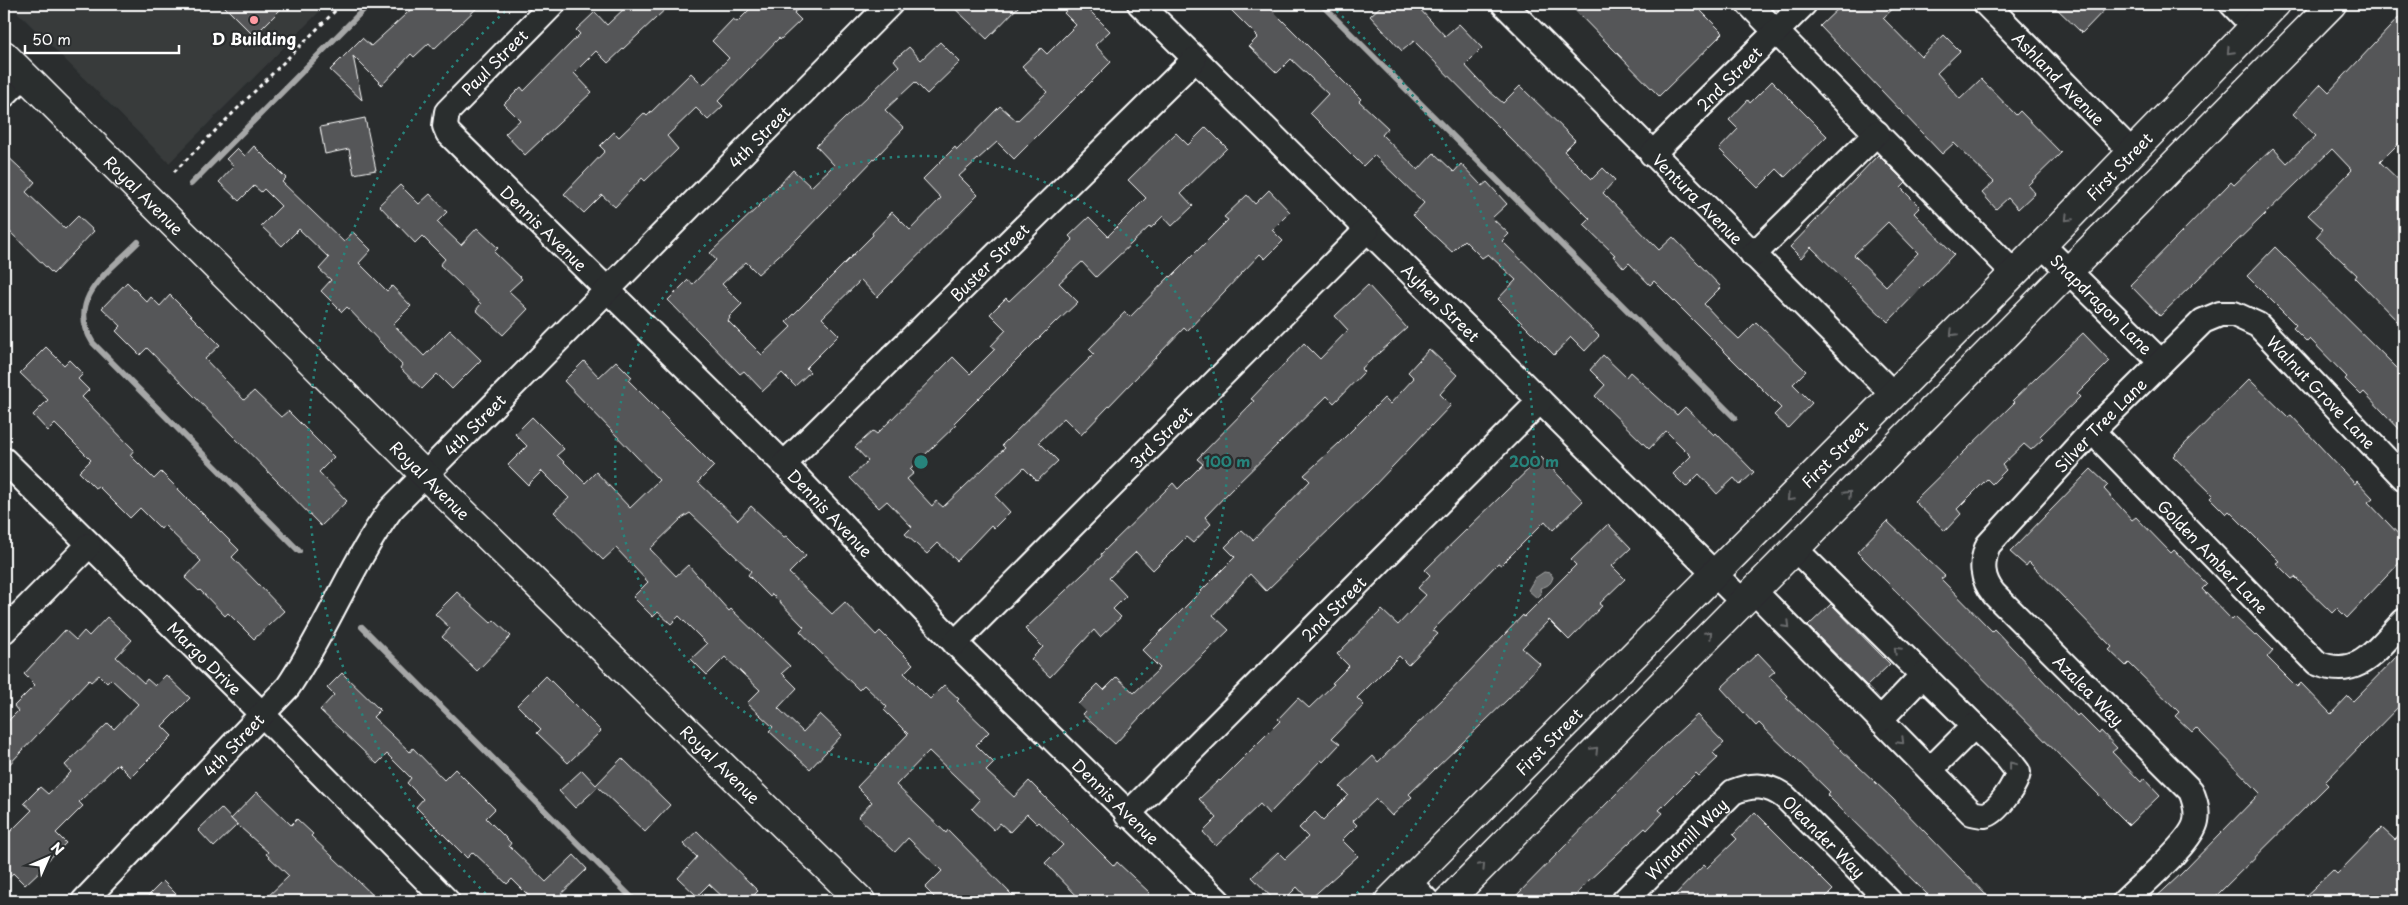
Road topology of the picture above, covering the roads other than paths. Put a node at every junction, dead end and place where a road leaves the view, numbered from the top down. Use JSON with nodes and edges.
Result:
{"nodes":[{"id":1,"x":553,"y":4,"type":"edge"},
{"id":2,"x":890,"y":4,"type":"edge"},
{"id":3,"x":1140,"y":4,"type":"edge"},
{"id":4,"x":1504,"y":4,"type":"edge"},
{"id":5,"x":1749,"y":4,"type":"edge"},
{"id":6,"x":1804,"y":4,"type":"edge"},
{"id":7,"x":1986,"y":4,"type":"edge"},
{"id":8,"x":2232,"y":4,"type":"edge"},
{"id":9,"x":2276,"y":4,"type":"edge"},
{"id":10,"x":2332,"y":4,"type":"edge"},
{"id":11,"x":2254,"y":27,"type":"junction"},
{"id":12,"x":1777,"y":32,"type":"junction"},
{"id":13,"x":4,"y":55,"type":"edge"},
{"id":14,"x":1194,"y":60,"type":"junction"},
{"id":15,"x":24,"y":75,"type":"junction"},
{"id":16,"x":4,"y":95,"type":"edge"},
{"id":17,"x":445,"y":126,"type":"joint"},
{"id":18,"x":1877,"y":133,"type":"junction"},
{"id":19,"x":2132,"y":152,"type":"junction"},
{"id":20,"x":1652,"y":154,"type":"junction"},
{"id":21,"x":1367,"y":230,"type":"junction"},
{"id":22,"x":2042,"y":245,"type":"junction"},
{"id":23,"x":1753,"y":255,"type":"junction"},
{"id":24,"x":2069,"y":271,"type":"junction"},
{"id":25,"x":2014,"y":272,"type":"junction"},
{"id":26,"x":608,"y":290,"type":"junction"},
{"id":27,"x":2234,"y":314,"type":"joint"},
{"id":28,"x":2161,"y":362,"type":"junction"},
{"id":29,"x":1893,"y":394,"type":"junction"},
{"id":30,"x":1540,"y":401,"type":"junction"},
{"id":31,"x":2092,"y":431,"type":"junction"},
{"id":32,"x":4,"y":460,"type":"edge"},
{"id":33,"x":784,"y":464,"type":"junction"},
{"id":34,"x":424,"y":474,"type":"junction"},
{"id":35,"x":2404,"y":478,"type":"edge"},
{"id":36,"x":89,"y":545,"type":"junction"},
{"id":37,"x":1794,"y":548,"type":"junction"},
{"id":38,"x":1982,"y":559,"type":"joint"},
{"id":39,"x":1714,"y":575,"type":"junction"},
{"id":40,"x":1747,"y":596,"type":"junction"},
{"id":41,"x":2404,"y":621,"type":"edge"},
{"id":42,"x":4,"y":631,"type":"edge"},
{"id":43,"x":956,"y":643,"type":"junction"},
{"id":44,"x":1923,"y":675,"type":"junction"},
{"id":45,"x":263,"y":715,"type":"junction"},
{"id":46,"x":1880,"y":720,"type":"junction"},
{"id":47,"x":1974,"y":726,"type":"junction"},
{"id":48,"x":1930,"y":770,"type":"junction"},
{"id":49,"x":1752,"y":786,"type":"joint"},
{"id":50,"x":1127,"y":814,"type":"junction"},
{"id":51,"x":1409,"y":882,"type":"junction"},
{"id":52,"x":1883,"y":899,"type":"edge"},
{"id":53,"x":84,"y":901,"type":"edge"},
{"id":54,"x":447,"y":901,"type":"edge"},
{"id":55,"x":861,"y":901,"type":"edge"},
{"id":56,"x":1218,"y":901,"type":"edge"},
{"id":57,"x":1389,"y":901,"type":"edge"},
{"id":58,"x":1427,"y":901,"type":"edge"},
{"id":59,"x":1448,"y":901,"type":"edge"},
{"id":60,"x":1624,"y":901,"type":"edge"},
{"id":61,"x":2125,"y":901,"type":"edge"}],
"edges":[{"from":1,"to":17,"type":"street","name":"Paul Street"},
{"from":2,"to":26,"type":"street","name":"4th Street"},
{"from":3,"to":14,"type":"street","name":"Ayhen Street"},
{"from":4,"to":20,"type":"street","name":"Ventura Avenue"},
{"from":5,"to":12,"type":"street"},
{"from":6,"to":12,"type":"street","name":"2nd Street"},
{"from":7,"to":19,"type":"street","name":"Ashland Avenue"},
{"from":8,"to":11,"type":"street"},
{"from":9,"to":11,"type":"main road","name":"First Street"},
{"from":10,"to":24,"type":"main road"},
{"from":11,"to":19,"type":"main road","name":"First Street","one_way":true},
{"from":12,"to":18,"type":"street"},
{"from":12,"to":20,"type":"street","name":"2nd Street"},
{"from":13,"to":15,"type":"main road","name":"Royal Avenue"},
{"from":14,"to":21,"type":"street","name":"Ayhen Street"},
{"from":14,"to":33,"type":"street","name":"Buster Street"},
{"from":15,"to":16,"type":"street"},
{"from":15,"to":34,"type":"main road","name":"Royal Avenue"},
{"from":17,"to":26,"type":"street","name":"Dennis Avenue"},
{"from":18,"to":23,"type":"street"},
{"from":18,"to":25,"type":"street"},
{"from":19,"to":22,"type":"main road","name":"First Street","one_way":true},
{"from":20,"to":23,"type":"street","name":"Ventura Avenue"},
{"from":21,"to":30,"type":"street","name":"Ayhen Street"},
{"from":21,"to":43,"type":"street","name":"3rd Street"},
{"from":22,"to":24,"type":"street","name":"Snapdragon Lane"},
{"from":22,"to":25,"type":"main road","name":"First Street"},
{"from":23,"to":29,"type":"street","name":"Ventura Avenue"},
{"from":24,"to":28,"type":"street","name":"Snapdragon Lane"},
{"from":37,"to":24,"type":"main road","one_way":true},
{"from":25,"to":29,"type":"main road","name":"First Street","one_way":true},
{"from":26,"to":33,"type":"street","name":"Dennis Avenue"},
{"from":26,"to":34,"type":"street","name":"4th Street"},
{"from":27,"to":28,"type":"street","name":"Silver Tree Lane"},
{"from":27,"to":35,"type":"street","name":"Walnut Grove Lane"},
{"from":28,"to":31,"type":"street","name":"Silver Tree Lane"},
{"from":29,"to":39,"type":"main road","name":"First Street","one_way":true},
{"from":30,"to":39,"type":"street","name":"Ayhen Street"},
{"from":30,"to":50,"type":"street","name":"2nd Street"},
{"from":31,"to":38,"type":"street","name":"Silver Tree Lane"},
{"from":31,"to":41,"type":"street","name":"Golden Amber Lane"},
{"from":32,"to":36,"type":"street","name":"Margo Drive"},
{"from":33,"to":43,"type":"street","name":"Dennis Avenue"},
{"from":34,"to":45,"type":"street","name":"4th Street"},
{"from":34,"to":55,"type":"main road","name":"Royal Avenue"},
{"from":36,"to":42,"type":"street"},
{"from":36,"to":45,"type":"street","name":"Margo Drive"},
{"from":37,"to":40,"type":"main road"},
{"from":44,"to":37,"type":"street","name":"Ayhen Street","one_way":true},
{"from":38,"to":61,"type":"street","name":"Azalea Way"},
{"from":39,"to":40,"type":"street","name":"Ayhen Street"},
{"from":39,"to":51,"type":"main road","name":"First Street"},
{"from":40,"to":46,"type":"street","name":"Ayhen Street","one_way":true},
{"from":59,"to":40,"type":"main road","one_way":true},
{"from":43,"to":50,"type":"street","name":"Dennis Avenue"},
{"from":44,"to":46,"type":"street"},
{"from":44,"to":47,"type":"street","name":"Ayhen Street"},
{"from":45,"to":53,"type":"street","name":"4th Street"},
{"from":45,"to":54,"type":"street","name":"Margo Drive"},
{"from":46,"to":48,"type":"street","name":"Ayhen Street","one_way":true},
{"from":47,"to":48,"type":"street"},
{"from":48,"to":47,"type":"street","name":"Ayhen Street","one_way":true},
{"from":49,"to":52,"type":"street","name":"Oleander Way"},
{"from":49,"to":60,"type":"street","name":"Windmill Way"},
{"from":50,"to":56,"type":"street","name":"Dennis Avenue"},
{"from":51,"to":57,"type":"main road","name":"First Street"},
{"from":51,"to":58,"type":"street"}]}
